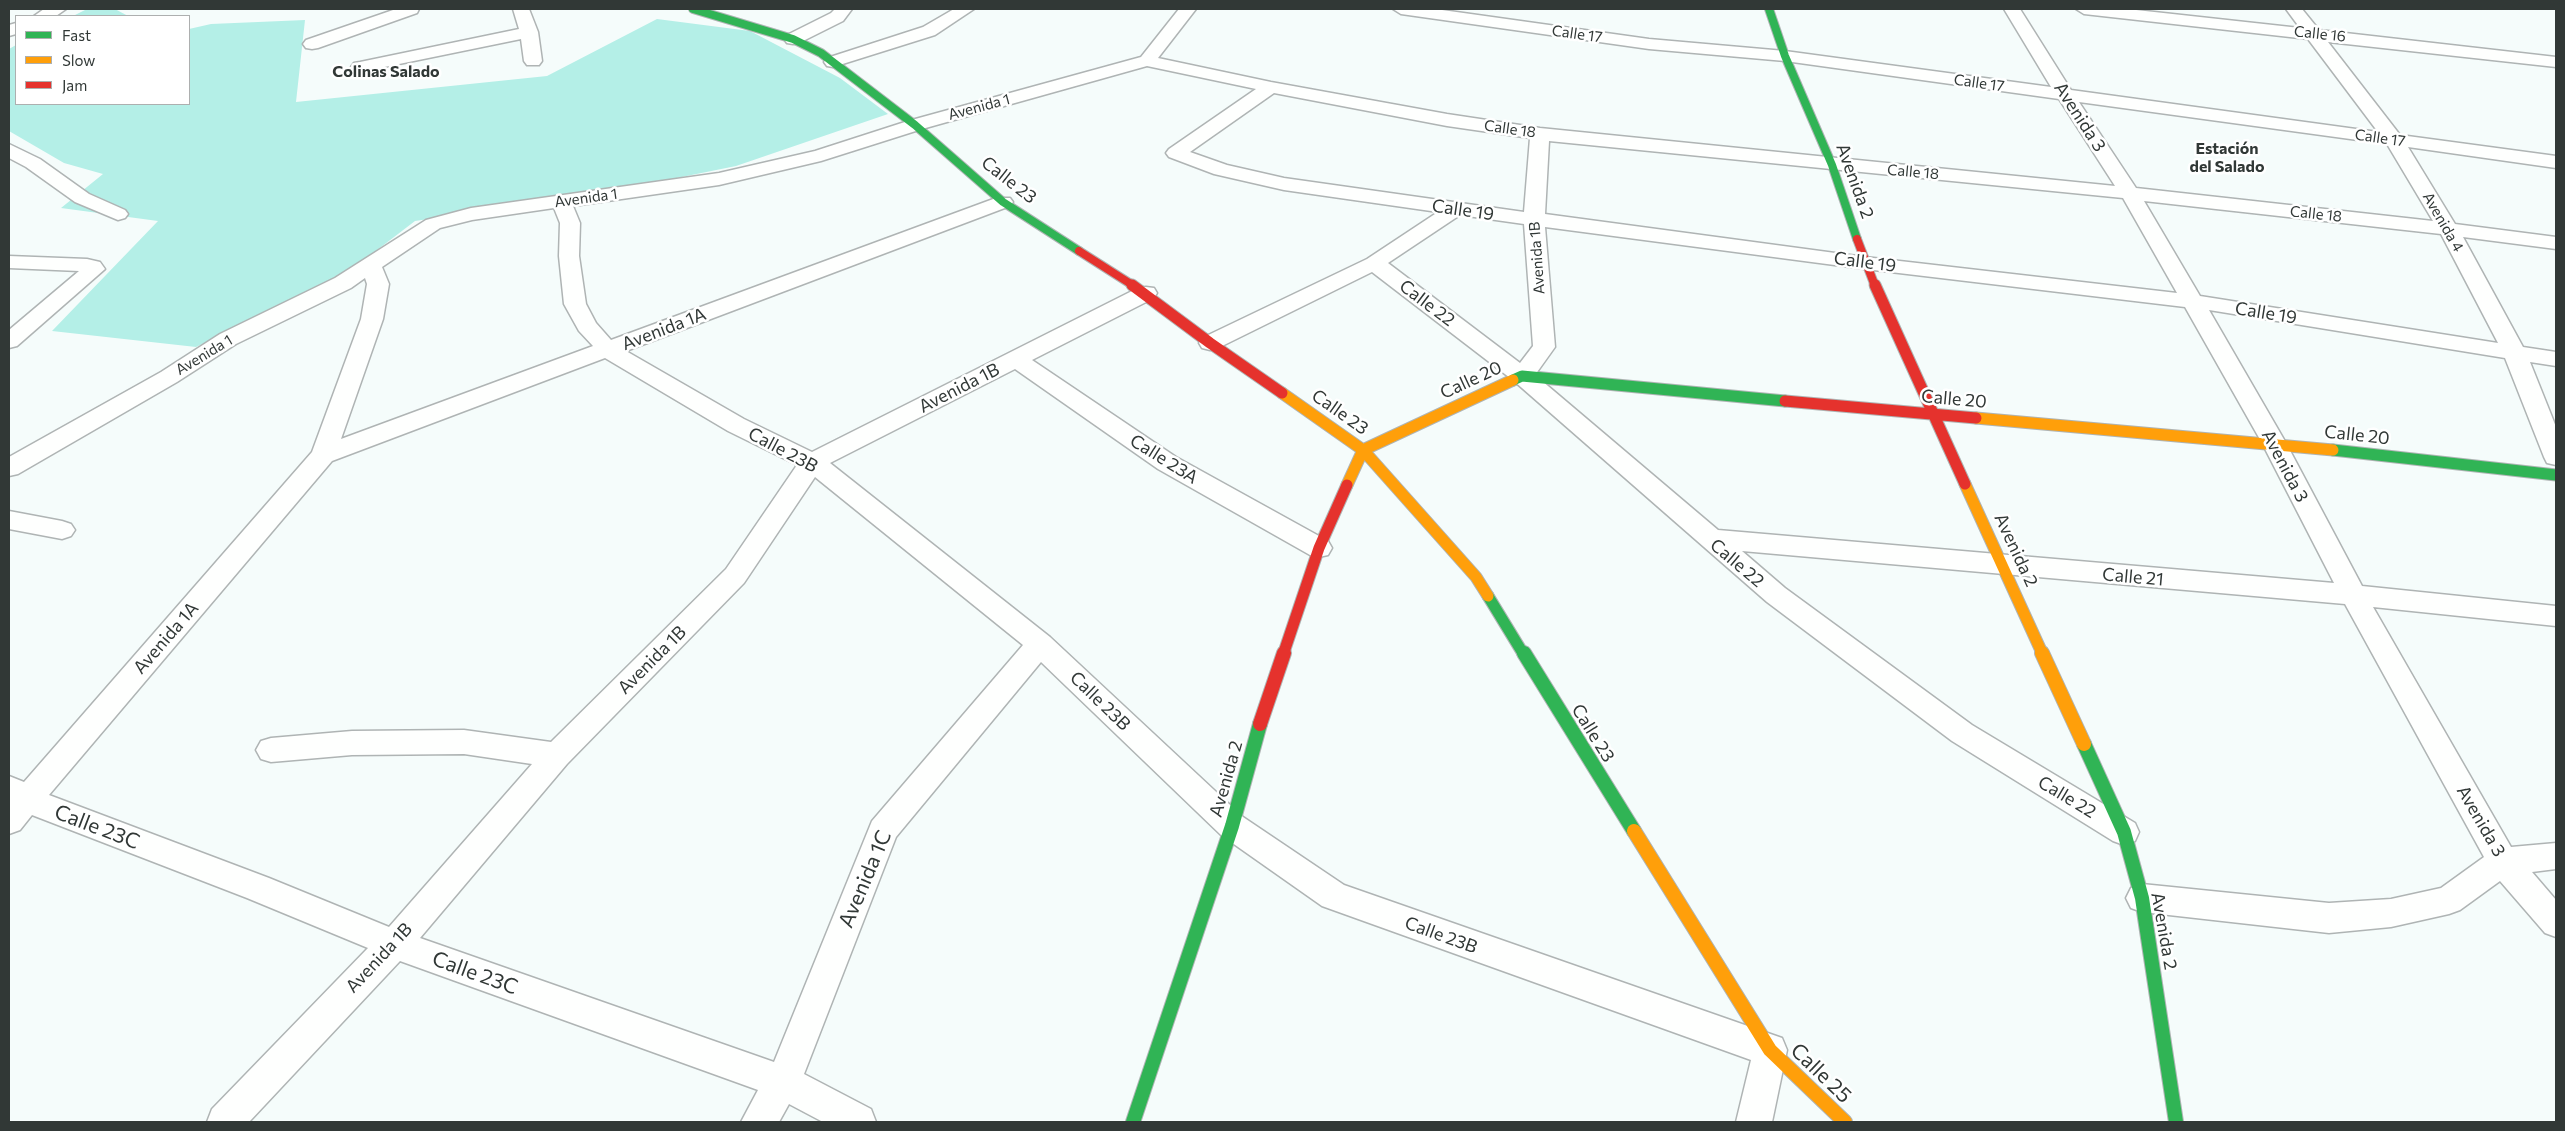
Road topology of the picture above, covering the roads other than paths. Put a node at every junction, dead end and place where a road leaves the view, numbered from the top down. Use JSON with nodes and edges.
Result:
{"nodes":[{"id":1,"x":58,"y":9,"type":"edge"},
{"id":2,"x":411,"y":9,"type":"edge"},
{"id":3,"x":521,"y":9,"type":"edge"},
{"id":4,"x":693,"y":9,"type":"edge"},
{"id":5,"x":844,"y":9,"type":"edge"},
{"id":6,"x":966,"y":9,"type":"edge"},
{"id":7,"x":1188,"y":9,"type":"edge"},
{"id":8,"x":1401,"y":9,"type":"edge"},
{"id":9,"x":1769,"y":9,"type":"edge"},
{"id":10,"x":2012,"y":9,"type":"edge"},
{"id":11,"x":2084,"y":9,"type":"edge"},
{"id":12,"x":2294,"y":9,"type":"edge"},
{"id":13,"x":44,"y":15,"type":"edge"},
{"id":14,"x":529,"y":32,"type":"junction"},
{"id":15,"x":2313,"y":33,"type":"junction"},
{"id":16,"x":793,"y":39,"type":"junction"},
{"id":17,"x":312,"y":44,"type":"dead end"},
{"id":18,"x":1786,"y":56,"type":"junction"},
{"id":19,"x":1147,"y":61,"type":"junction"},
{"id":20,"x":533,"y":62,"type":"dead end"},
{"id":21,"x":833,"y":62,"type":"junction"},
{"id":22,"x":2556,"y":62,"type":"edge"},
{"id":23,"x":360,"y":67,"type":"dead end"},
{"id":24,"x":1271,"y":87,"type":"junction"},
{"id":25,"x":2065,"y":95,"type":"junction"},
{"id":26,"x":915,"y":124,"type":"junction"},
{"id":27,"x":1540,"y":134,"type":"junction"},
{"id":28,"x":2394,"y":140,"type":"junction"},
{"id":29,"x":9,"y":150,"type":"edge"},
{"id":30,"x":2556,"y":162,"type":"edge"},
{"id":31,"x":1832,"y":165,"type":"junction"},
{"id":32,"x":2130,"y":193,"type":"junction"},
{"id":33,"x":561,"y":202,"type":"junction"},
{"id":34,"x":1004,"y":202,"type":"junction"},
{"id":35,"x":1458,"y":208,"type":"junction"},
{"id":36,"x":118,"y":214,"type":"dead end"},
{"id":37,"x":1534,"y":220,"type":"junction"},
{"id":38,"x":2448,"y":229,"type":"junction"},
{"id":39,"x":2556,"y":243,"type":"edge"},
{"id":40,"x":9,"y":262,"type":"edge"},
{"id":41,"x":1374,"y":262,"type":"junction"},
{"id":42,"x":1865,"y":263,"type":"junction"},
{"id":43,"x":371,"y":266,"type":"junction"},
{"id":44,"x":1146,"y":293,"type":"junction"},
{"id":45,"x":2191,"y":301,"type":"junction"},
{"id":46,"x":9,"y":341,"type":"edge"},
{"id":47,"x":1210,"y":342,"type":"junction"},
{"id":48,"x":608,"y":350,"type":"junction"},
{"id":49,"x":2514,"y":352,"type":"junction"},
{"id":50,"x":1016,"y":358,"type":"junction"},
{"id":51,"x":2556,"y":360,"type":"edge"},
{"id":52,"x":1522,"y":376,"type":"junction"},
{"id":53,"x":1934,"y":415,"type":"junction"},
{"id":54,"x":2274,"y":443,"type":"junction"},
{"id":55,"x":1363,"y":450,"type":"junction"},
{"id":56,"x":323,"y":455,"type":"junction"},
{"id":57,"x":2556,"y":457,"type":"edge"},
{"id":58,"x":812,"y":462,"type":"junction"},
{"id":59,"x":9,"y":468,"type":"edge"},
{"id":60,"x":2556,"y":475,"type":"edge"},
{"id":61,"x":9,"y":520,"type":"edge"},
{"id":62,"x":62,"y":530,"type":"dead end"},
{"id":63,"x":1709,"y":539,"type":"junction"},
{"id":64,"x":1319,"y":548,"type":"junction"},
{"id":65,"x":2004,"y":566,"type":"junction"},
{"id":66,"x":2353,"y":594,"type":"junction"},
{"id":67,"x":2556,"y":616,"type":"edge"},
{"id":68,"x":1040,"y":644,"type":"junction"},
{"id":69,"x":271,"y":750,"type":"dead end"},
{"id":70,"x":557,"y":755,"type":"junction"},
{"id":71,"x":15,"y":803,"type":"edge"},
{"id":72,"x":1232,"y":826,"type":"junction"},
{"id":73,"x":2124,"y":832,"type":"junction"},
{"id":74,"x":2556,"y":856,"type":"edge"},
{"id":75,"x":2503,"y":861,"type":"junction"},
{"id":76,"x":2142,"y":898,"type":"junction"},
{"id":77,"x":2556,"y":923,"type":"edge"},
{"id":78,"x":394,"y":944,"type":"junction"},
{"id":79,"x":1770,"y":1050,"type":"junction"},
{"id":80,"x":783,"y":1082,"type":"junction"},
{"id":81,"x":225,"y":1122,"type":"edge"},
{"id":82,"x":759,"y":1122,"type":"edge"},
{"id":83,"x":858,"y":1122,"type":"edge"},
{"id":84,"x":1134,"y":1122,"type":"edge"},
{"id":85,"x":1754,"y":1122,"type":"edge"},
{"id":86,"x":1845,"y":1122,"type":"edge"},
{"id":87,"x":2176,"y":1122,"type":"edge"}],
"edges":[{"from":1,"to":13,"type":"street"},
{"from":2,"to":17,"type":"street"},
{"from":3,"to":14,"type":"street"},
{"from":4,"to":16,"type":"street","name":"Calle 23"},
{"from":5,"to":16,"type":"street"},
{"from":6,"to":21,"type":"street"},
{"from":7,"to":19,"type":"street"},
{"from":8,"to":18,"type":"street","name":"Calle 17"},
{"from":9,"to":18,"type":"street","name":"Avenida 2"},
{"from":10,"to":25,"type":"street","name":"Avenida 3"},
{"from":11,"to":15,"type":"street","name":"Calle 16"},
{"from":12,"to":15,"type":"street","name":"Avenida 4"},
{"from":14,"to":20,"type":"street"},
{"from":14,"to":23,"type":"street"},
{"from":15,"to":22,"type":"street","name":"Calle 16"},
{"from":15,"to":28,"type":"street","name":"Avenida 4"},
{"from":16,"to":21,"type":"street","name":"Calle 23"},
{"from":18,"to":25,"type":"street","name":"Calle 17"},
{"from":18,"to":31,"type":"street","name":"Avenida 2"},
{"from":19,"to":24,"type":"street","name":"Calle 18"},
{"from":19,"to":26,"type":"street","name":"Avenida 1"},
{"from":21,"to":26,"type":"street","name":"Calle 23"},
{"from":24,"to":27,"type":"street","name":"Calle 18"},
{"from":24,"to":35,"type":"street","name":"Calle 19"},
{"from":25,"to":28,"type":"street","name":"Calle 17"},
{"from":25,"to":32,"type":"street","name":"Avenida 3"},
{"from":26,"to":33,"type":"street","name":"Avenida 1"},
{"from":26,"to":34,"type":"street","name":"Calle 23"},
{"from":27,"to":31,"type":"street","name":"Calle 18"},
{"from":27,"to":37,"type":"street","name":"Avenida 1B"},
{"from":28,"to":30,"type":"street","name":"Calle 17"},
{"from":28,"to":38,"type":"street","name":"Avenida 4"},
{"from":29,"to":36,"type":"street"},
{"from":31,"to":32,"type":"street","name":"Calle 18"},
{"from":31,"to":42,"type":"street","name":"Avenida 2"},
{"from":32,"to":38,"type":"street","name":"Calle 18"},
{"from":32,"to":45,"type":"street","name":"Avenida 3"},
{"from":33,"to":43,"type":"street","name":"Avenida 1"},
{"from":33,"to":48,"type":"street","name":"Calle 23B"},
{"from":34,"to":44,"type":"street","name":"Calle 23"},
{"from":34,"to":48,"type":"street","name":"Avenida 1A"},
{"from":35,"to":37,"type":"street","name":"Calle 19"},
{"from":35,"to":41,"type":"street"},
{"from":37,"to":42,"type":"street","name":"Calle 19"},
{"from":37,"to":52,"type":"street","name":"Avenida 1B"},
{"from":38,"to":39,"type":"street","name":"Calle 18"},
{"from":38,"to":49,"type":"street","name":"Avenida 4"},
{"from":40,"to":46,"type":"street"},
{"from":41,"to":47,"type":"street"},
{"from":41,"to":52,"type":"street","name":"Calle 22"},
{"from":42,"to":45,"type":"street","name":"Calle 19"},
{"from":42,"to":53,"type":"street","name":"Avenida 2"},
{"from":43,"to":56,"type":"street","name":"Avenida 1A"},
{"from":43,"to":59,"type":"street","name":"Avenida 1"},
{"from":44,"to":47,"type":"street","name":"Calle 23"},
{"from":44,"to":50,"type":"street","name":"Avenida 1B"},
{"from":45,"to":49,"type":"street","name":"Calle 19"},
{"from":45,"to":54,"type":"street","name":"Avenida 3"},
{"from":47,"to":55,"type":"street","name":"Calle 23"},
{"from":48,"to":56,"type":"street","name":"Avenida 1A"},
{"from":48,"to":58,"type":"street","name":"Calle 23B"},
{"from":49,"to":51,"type":"street","name":"Calle 19"},
{"from":49,"to":57,"type":"street","name":"Avenida 4"},
{"from":50,"to":58,"type":"street","name":"Avenida 1B"},
{"from":50,"to":64,"type":"street","name":"Calle 23A"},
{"from":52,"to":53,"type":"street","name":"Calle 20"},
{"from":52,"to":55,"type":"street","name":"Calle 20"},
{"from":52,"to":63,"type":"street","name":"Calle 22"},
{"from":53,"to":54,"type":"street","name":"Calle 20"},
{"from":53,"to":65,"type":"street","name":"Avenida 2"},
{"from":54,"to":60,"type":"street","name":"Calle 20"},
{"from":54,"to":66,"type":"street","name":"Avenida 3"},
{"from":55,"to":64,"type":"street","name":"Avenida 2"},
{"from":55,"to":79,"type":"street","name":"Calle 23"},
{"from":56,"to":71,"type":"street","name":"Avenida 1A"},
{"from":58,"to":68,"type":"street","name":"Calle 23B"},
{"from":58,"to":70,"type":"street","name":"Avenida 1B"},
{"from":61,"to":62,"type":"street"},
{"from":63,"to":65,"type":"street","name":"Calle 21"},
{"from":63,"to":73,"type":"street","name":"Calle 22"},
{"from":64,"to":72,"type":"street","name":"Avenida 2"},
{"from":65,"to":66,"type":"street","name":"Calle 21"},
{"from":65,"to":73,"type":"street","name":"Avenida 2"},
{"from":66,"to":67,"type":"street","name":"Calle 21"},
{"from":66,"to":75,"type":"street","name":"Avenida 3"},
{"from":68,"to":72,"type":"street","name":"Calle 23B"},
{"from":68,"to":80,"type":"street","name":"Avenida 1C"},
{"from":69,"to":70,"type":"street"},
{"from":70,"to":78,"type":"street","name":"Avenida 1B"},
{"from":71,"to":78,"type":"street","name":"Calle 23C"},
{"from":72,"to":79,"type":"street","name":"Calle 23B"},
{"from":72,"to":84,"type":"street","name":"Avenida 2"},
{"from":73,"to":76,"type":"street","name":"Avenida 2"},
{"from":74,"to":75,"type":"street"},
{"from":75,"to":76,"type":"street"},
{"from":75,"to":77,"type":"street","name":"Avenida 3"},
{"from":76,"to":87,"type":"street","name":"Avenida 2"},
{"from":78,"to":80,"type":"street","name":"Calle 23C"},
{"from":78,"to":81,"type":"street","name":"Avenida 1B"},
{"from":79,"to":85,"type":"street"},
{"from":79,"to":86,"type":"street","name":"Calle 25"},
{"from":80,"to":82,"type":"street","name":"Avenida 1C"},
{"from":80,"to":83,"type":"street","name":"Calle 23C"}]}
